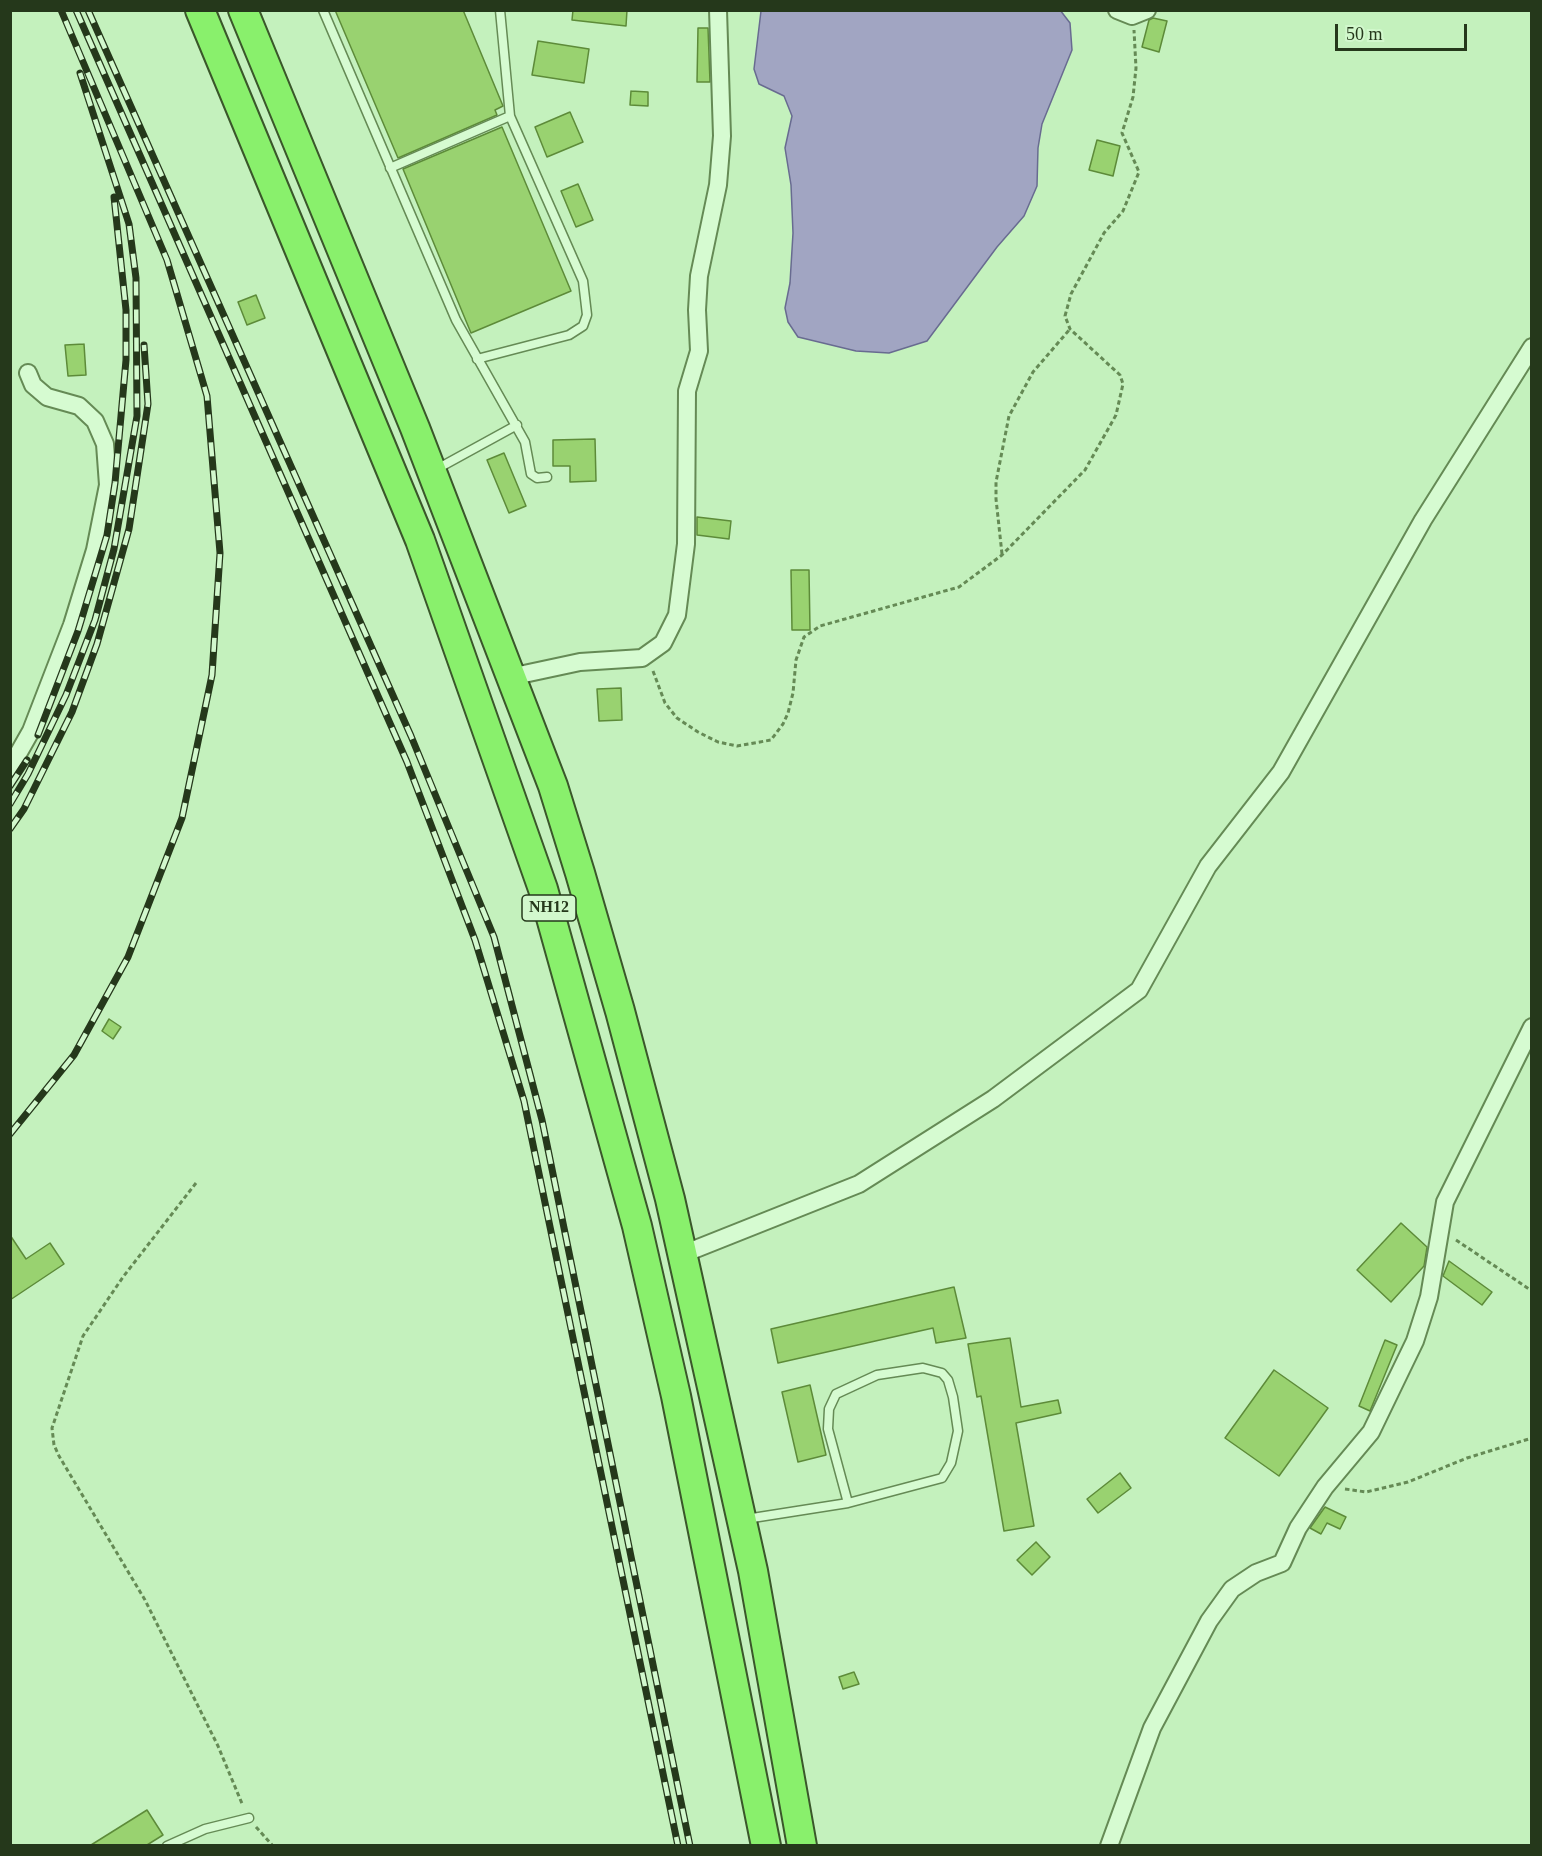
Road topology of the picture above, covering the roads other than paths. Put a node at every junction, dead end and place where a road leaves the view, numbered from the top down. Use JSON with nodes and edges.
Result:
{"nodes":[{"id":1,"x":200,"y":10,"type":"edge"},
{"id":2,"x":243,"y":10,"type":"edge"},
{"id":3,"x":323,"y":10,"type":"edge"},
{"id":4,"x":500,"y":10,"type":"edge"},
{"id":5,"x":718,"y":10,"type":"edge"},
{"id":6,"x":510,"y":116,"type":"junction"},
{"id":7,"x":443,"y":132,"type":"dead end"},
{"id":8,"x":449,"y":140,"type":"junction"},
{"id":9,"x":390,"y":168,"type":"junction"},
{"id":10,"x":1532,"y":347,"type":"edge"},
{"id":11,"x":477,"y":359,"type":"junction"},
{"id":12,"x":28,"y":373,"type":"dead end"},
{"id":13,"x":517,"y":425,"type":"junction"},
{"id":14,"x":432,"y":472,"type":"junction"},
{"id":15,"x":546,"y":477,"type":"dead end"},
{"id":16,"x":510,"y":677,"type":"junction"},
{"id":17,"x":10,"y":768,"type":"edge"},
{"id":18,"x":1532,"y":1027,"type":"edge"},
{"id":19,"x":682,"y":1254,"type":"junction"},
{"id":20,"x":848,"y":1503,"type":"junction"},
{"id":21,"x":740,"y":1520,"type":"junction"},
{"id":22,"x":249,"y":1818,"type":"road end"},
{"id":23,"x":167,"y":1845,"type":"edge"},
{"id":24,"x":766,"y":1845,"type":"edge"},
{"id":25,"x":802,"y":1845,"type":"edge"},
{"id":26,"x":1109,"y":1845,"type":"edge"}],
"edges":[{"from":1,"to":24,"type":"highway","number":"NH12"},
{"from":2,"to":14,"type":"highway","number":"NH12"},
{"from":3,"to":9,"type":"lane"},
{"from":4,"to":6,"type":"lane"},
{"from":5,"to":16,"type":"street"},
{"from":6,"to":8,"type":"lane"},
{"from":6,"to":11,"type":"lane"},
{"from":7,"to":8,"type":"lane"},
{"from":8,"to":9,"type":"lane"},
{"from":9,"to":11,"type":"lane"},
{"from":10,"to":19,"type":"street"},
{"from":11,"to":13,"type":"lane"},
{"from":12,"to":17,"type":"street"},
{"from":13,"to":14,"type":"lane"},
{"from":13,"to":15,"type":"lane"},
{"from":14,"to":16,"type":"highway","number":"NH12"},
{"from":16,"to":19,"type":"highway","number":"NH12"},
{"from":18,"to":26,"type":"street"},
{"from":19,"to":21,"type":"highway","number":"NH12"},
{"from":20,"to":20,"type":"lane"},
{"from":20,"to":21,"type":"lane"},
{"from":21,"to":25,"type":"highway","number":"NH12"},
{"from":22,"to":23,"type":"lane"}]}
